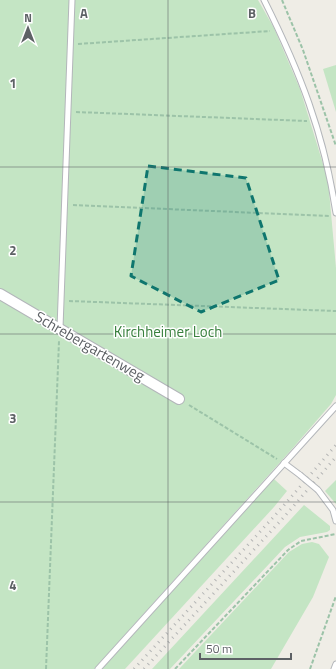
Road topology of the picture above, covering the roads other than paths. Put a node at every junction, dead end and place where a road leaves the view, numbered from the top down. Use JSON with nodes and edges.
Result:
{"nodes":[{"id":1,"x":72,"y":0,"type":"edge"},
{"id":2,"x":264,"y":0,"type":"edge"},
{"id":3,"x":334,"y":215,"type":"edge"},
{"id":4,"x":0,"y":294,"type":"edge"},
{"id":5,"x":60,"y":328,"type":"junction"},
{"id":6,"x":179,"y":399,"type":"road end"},
{"id":7,"x":336,"y":406,"type":"edge"},
{"id":8,"x":284,"y":463,"type":"junction"},
{"id":9,"x":336,"y":521,"type":"edge"},
{"id":10,"x":336,"y":664,"type":"edge"},
{"id":11,"x":98,"y":669,"type":"edge"},
{"id":12,"x":334,"y":669,"type":"edge"}],
"edges":[{"from":1,"to":5,"type":"lane"},
{"from":2,"to":3,"type":"lane"},
{"from":4,"to":5,"type":"street","name":"Schrebergartenweg"},
{"from":5,"to":6,"type":"street","name":"Schrebergartenweg"},
{"from":7,"to":8,"type":"lane"},
{"from":8,"to":9,"type":"lane","bridge":true},
{"from":8,"to":11,"type":"lane"},
{"from":10,"to":12,"type":"lane"}]}
